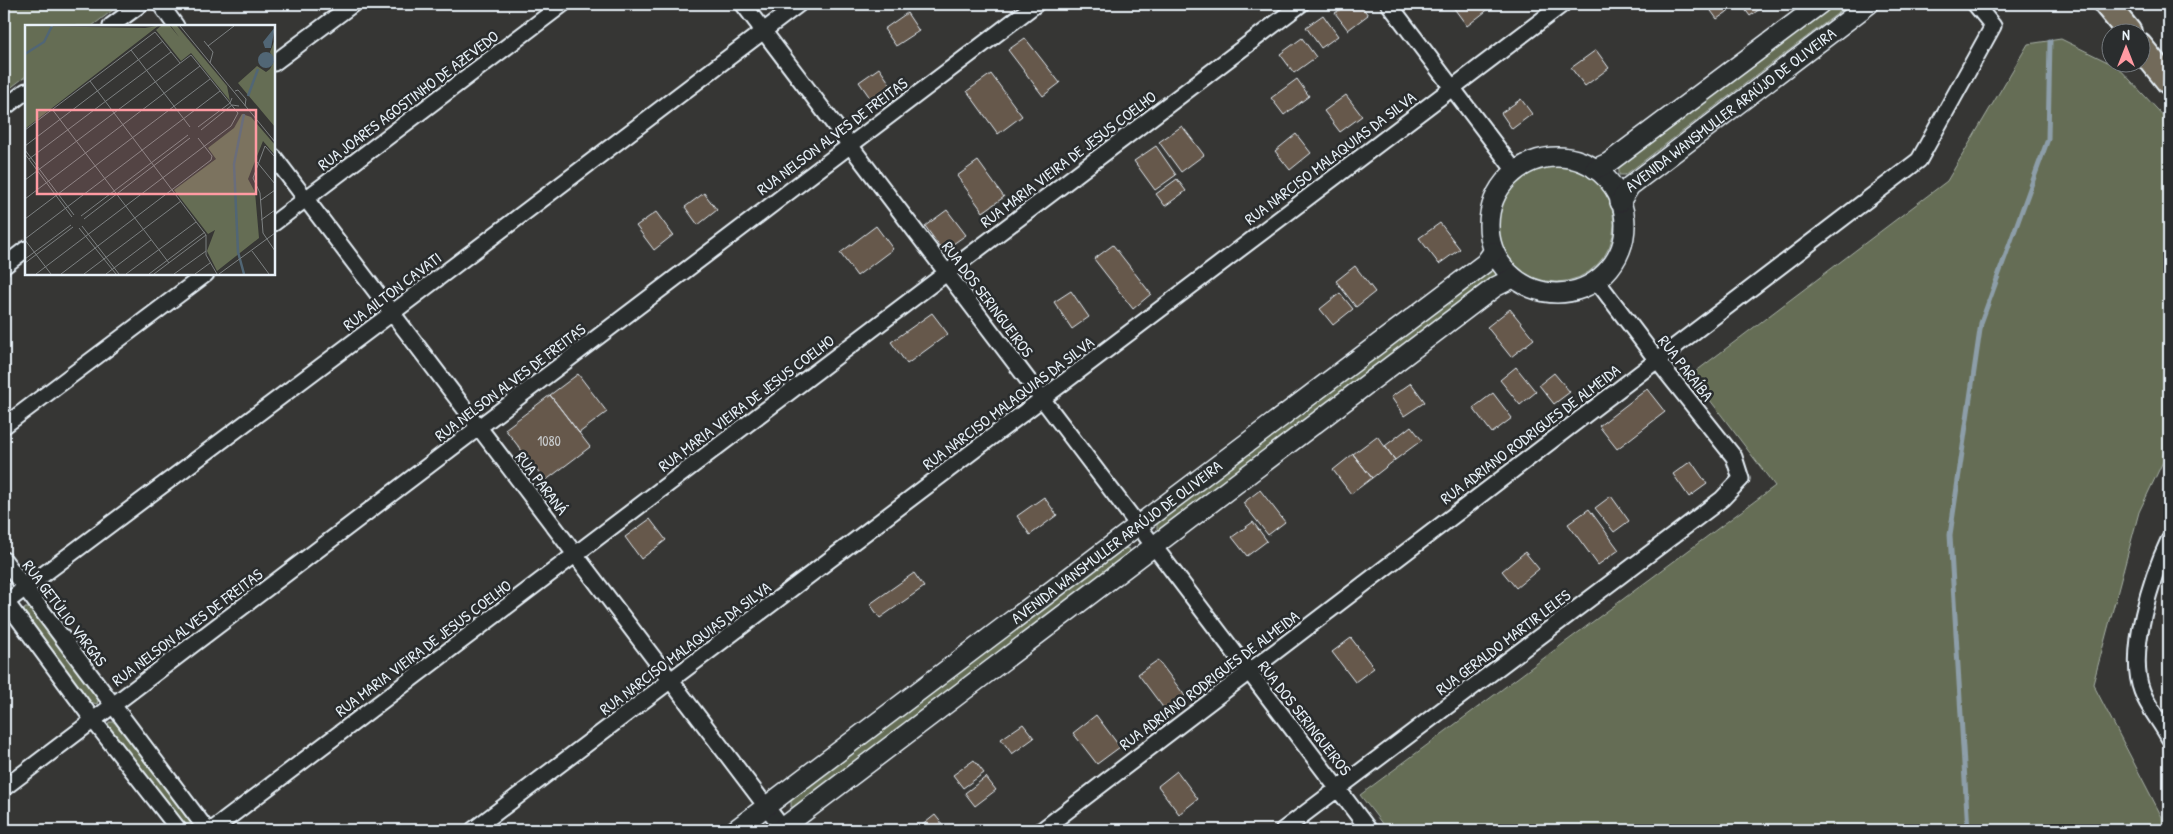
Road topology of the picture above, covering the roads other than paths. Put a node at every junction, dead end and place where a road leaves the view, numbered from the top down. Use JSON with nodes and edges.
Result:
{"nodes":[{"id":1,"x":141,"y":4,"type":"edge"},
{"id":2,"x":160,"y":4,"type":"edge"},
{"id":3,"x":353,"y":4,"type":"edge"},
{"id":4,"x":562,"y":4,"type":"edge"},
{"id":5,"x":743,"y":4,"type":"edge"},
{"id":6,"x":799,"y":4,"type":"edge"},
{"id":7,"x":1036,"y":4,"type":"edge"},
{"id":8,"x":1300,"y":4,"type":"edge"},
{"id":9,"x":1389,"y":4,"type":"edge"},
{"id":10,"x":1563,"y":4,"type":"edge"},
{"id":11,"x":1820,"y":4,"type":"edge"},
{"id":12,"x":1869,"y":4,"type":"edge"},
{"id":13,"x":1975,"y":4,"type":"edge"},
{"id":14,"x":2090,"y":4,"type":"edge"},
{"id":15,"x":2115,"y":14,"type":"edge"},
{"id":16,"x":112,"y":25,"type":"edge"},
{"id":17,"x":175,"y":25,"type":"edge"},
{"id":18,"x":764,"y":31,"type":"junction"},
{"id":19,"x":2150,"y":58,"type":"edge"},
{"id":20,"x":275,"y":63,"type":"edge"},
{"id":21,"x":2169,"y":82,"type":"edge"},
{"id":22,"x":1452,"y":88,"type":"junction"},
{"id":23,"x":25,"y":91,"type":"edge"},
{"id":24,"x":4,"y":108,"type":"edge"},
{"id":25,"x":850,"y":144,"type":"junction"},
{"id":26,"x":275,"y":158,"type":"edge"},
{"id":27,"x":1595,"y":170,"type":"junction"},
{"id":28,"x":1515,"y":171,"type":"junction"},
{"id":29,"x":306,"y":199,"type":"junction"},
{"id":30,"x":1620,"y":202,"type":"junction"},
{"id":31,"x":275,"y":222,"type":"edge"},
{"id":32,"x":25,"y":250,"type":"edge"},
{"id":33,"x":1494,"y":252,"type":"junction"},
{"id":34,"x":4,"y":266,"type":"edge"},
{"id":35,"x":946,"y":274,"type":"junction"},
{"id":36,"x":205,"y":275,"type":"edge"},
{"id":37,"x":1513,"y":278,"type":"junction"},
{"id":38,"x":1597,"y":281,"type":"junction"},
{"id":39,"x":392,"y":313,"type":"junction"},
{"id":40,"x":1656,"y":359,"type":"junction"},
{"id":41,"x":1042,"y":399,"type":"junction"},
{"id":42,"x":4,"y":426,"type":"edge"},
{"id":43,"x":479,"y":428,"type":"junction"},
{"id":44,"x":1741,"y":479,"type":"joint"},
{"id":45,"x":1137,"y":525,"type":"junction"},
{"id":46,"x":2169,"y":540,"type":"edge"},
{"id":47,"x":1154,"y":547,"type":"junction"},
{"id":48,"x":575,"y":555,"type":"junction"},
{"id":49,"x":4,"y":560,"type":"edge"},
{"id":50,"x":25,"y":588,"type":"junction"},
{"id":51,"x":5,"y":602,"type":"edge"},
{"id":52,"x":1248,"y":672,"type":"junction"},
{"id":53,"x":670,"y":681,"type":"junction"},
{"id":54,"x":112,"y":705,"type":"junction"},
{"id":55,"x":93,"y":720,"type":"junction"},
{"id":56,"x":2169,"y":738,"type":"edge"},
{"id":57,"x":4,"y":788,"type":"edge"},
{"id":58,"x":1338,"y":789,"type":"junction"},
{"id":59,"x":766,"y":807,"type":"junction"},
{"id":60,"x":179,"y":830,"type":"edge"},
{"id":61,"x":207,"y":830,"type":"edge"},
{"id":62,"x":212,"y":830,"type":"edge"},
{"id":63,"x":473,"y":830,"type":"edge"},
{"id":64,"x":735,"y":830,"type":"edge"},
{"id":65,"x":782,"y":830,"type":"edge"},
{"id":66,"x":1042,"y":830,"type":"edge"},
{"id":67,"x":1282,"y":830,"type":"edge"},
{"id":68,"x":1369,"y":830,"type":"edge"}],
"edges":[{"from":1,"to":16,"type":"street"},
{"from":2,"to":17,"type":"street"},
{"from":3,"to":20,"type":"street"},
{"from":4,"to":29,"type":"street","name":"RUA JOARES AGOSTINHO DE AZEVEDO"},
{"from":5,"to":18,"type":"street","name":"RUA DOS SERINGUEIROS"},
{"from":6,"to":18,"type":"street","name":"RUA AILTON CAVATI"},
{"from":7,"to":25,"type":"street","name":"RUA NELSON ALVES DE FREITAS"},
{"from":8,"to":35,"type":"street","name":"RUA MARIA VIEIRA DE JESUS COELHO"},
{"from":9,"to":22,"type":"street"},
{"from":10,"to":22,"type":"street","name":"RUA NARCISO MALAQUIAS DA SILVA"},
{"from":11,"to":27,"type":"street","name":"AVENIDA WANSMULLER ARAÚJO DE OLIVEIRA"},
{"from":12,"to":30,"type":"street","name":"AVENIDA WANSMULLER ARAÚJO DE OLIVEIRA"},
{"from":13,"to":40,"type":"street","name":"RUA ADRIANO RODRIGUES DE ALMEIDA"},
{"from":14,"to":15,"type":"highway"},
{"from":18,"to":25,"type":"street","name":"RUA DOS SERINGUEIROS"},
{"from":18,"to":39,"type":"street","name":"RUA AILTON CAVATI"},
{"from":19,"to":21,"type":"highway"},
{"from":22,"to":28,"type":"street"},
{"from":22,"to":41,"type":"street","name":"RUA NARCISO MALAQUIAS DA SILVA"},
{"from":23,"to":24,"type":"street"},
{"from":25,"to":35,"type":"street","name":"RUA DOS SERINGUEIROS"},
{"from":25,"to":43,"type":"street","name":"RUA NELSON ALVES DE FREITAS"},
{"from":26,"to":29,"type":"street","name":"RUA PARANÁ"},
{"from":27,"to":28,"type":"street","name":"AVENIDA WANSMULLER ARAÚJO DE OLIVEIRA"},
{"from":27,"to":30,"type":"street","name":"AVENIDA WANSMULLER ARAÚJO DE OLIVEIRA"},
{"from":28,"to":33,"type":"street","name":"AVENIDA WANSMULLER ARAÚJO DE OLIVEIRA"},
{"from":29,"to":31,"type":"street","name":"RUA JOARES AGOSTINHO DE AZEVEDO"},
{"from":29,"to":39,"type":"street","name":"RUA PARANÁ"},
{"from":30,"to":38,"type":"street","name":"AVENIDA WANSMULLER ARAÚJO DE OLIVEIRA"},
{"from":32,"to":34,"type":"street"},
{"from":33,"to":37,"type":"street","name":"AVENIDA WANSMULLER ARAÚJO DE OLIVEIRA"},
{"from":33,"to":45,"type":"street","name":"AVENIDA WANSMULLER ARAÚJO DE OLIVEIRA"},
{"from":35,"to":41,"type":"street","name":"RUA DOS SERINGUEIROS"},
{"from":35,"to":48,"type":"street","name":"RUA MARIA VIEIRA DE JESUS COELHO"},
{"from":36,"to":42,"type":"street"},
{"from":37,"to":38,"type":"street","name":"AVENIDA WANSMULLER ARAÚJO DE OLIVEIRA"},
{"from":37,"to":47,"type":"street","name":"AVENIDA WANSMULLER ARAÚJO DE OLIVEIRA"},
{"from":38,"to":40,"type":"street","name":"RUA PARAÍBA"},
{"from":39,"to":43,"type":"street","name":"RUA PARANÁ"},
{"from":39,"to":50,"type":"street","name":"RUA AILTON CAVATI"},
{"from":40,"to":44,"type":"street","name":"RUA PARAÍBA"},
{"from":40,"to":52,"type":"street","name":"RUA ADRIANO RODRIGUES DE ALMEIDA"},
{"from":41,"to":45,"type":"street","name":"RUA DOS SERINGUEIROS"},
{"from":41,"to":53,"type":"street","name":"RUA NARCISO MALAQUIAS DA SILVA"},
{"from":43,"to":48,"type":"street","name":"RUA PARANÁ"},
{"from":43,"to":54,"type":"street","name":"RUA NELSON ALVES DE FREITAS"},
{"from":44,"to":58,"type":"street","name":"RUA GERALDO MARTIR LELES"},
{"from":45,"to":47,"type":"street","name":"RUA DOS SERINGUEIROS"},
{"from":45,"to":59,"type":"street","name":"AVENIDA WANSMULLER ARAÚJO DE OLIVEIRA"},
{"from":46,"to":56,"type":"street"},
{"from":47,"to":52,"type":"street","name":"RUA DOS SERINGUEIROS"},
{"from":47,"to":65,"type":"street","name":"AVENIDA WANSMULLER ARAÚJO DE OLIVEIRA"},
{"from":48,"to":53,"type":"street","name":"RUA PARANÁ"},
{"from":48,"to":62,"type":"street","name":"RUA MARIA VIEIRA DE JESUS COELHO"},
{"from":49,"to":50,"type":"street","name":"RUA GETÚLIO VARGAS"},
{"from":50,"to":51,"type":"street","name":"RUA AILTON CAVATI"},
{"from":50,"to":54,"type":"street","name":"RUA GETÚLIO VARGAS"},
{"from":51,"to":55,"type":"street"},
{"from":52,"to":58,"type":"street","name":"RUA DOS SERINGUEIROS"},
{"from":52,"to":66,"type":"street","name":"RUA ADRIANO RODRIGUES DE ALMEIDA"},
{"from":53,"to":59,"type":"street","name":"RUA PARANÁ"},
{"from":53,"to":63,"type":"street","name":"RUA NARCISO MALAQUIAS DA SILVA"},
{"from":54,"to":55,"type":"street","name":"RUA NELSON ALVES DE FREITAS"},
{"from":54,"to":61,"type":"street","name":"RUA GETÚLIO VARGAS"},
{"from":55,"to":57,"type":"street","name":"RUA NELSON ALVES DE FREITAS"},
{"from":55,"to":60,"type":"street"},
{"from":58,"to":67,"type":"street","name":"RUA GERALDO MARTIR LELES"},
{"from":58,"to":68,"type":"street","name":"RUA DOS SERINGUEIROS"},
{"from":59,"to":64,"type":"street","name":"AVENIDA WANSMULLER ARAÚJO DE OLIVEIRA"},
{"from":59,"to":65,"type":"street","name":"RUA PARANÁ"}]}
